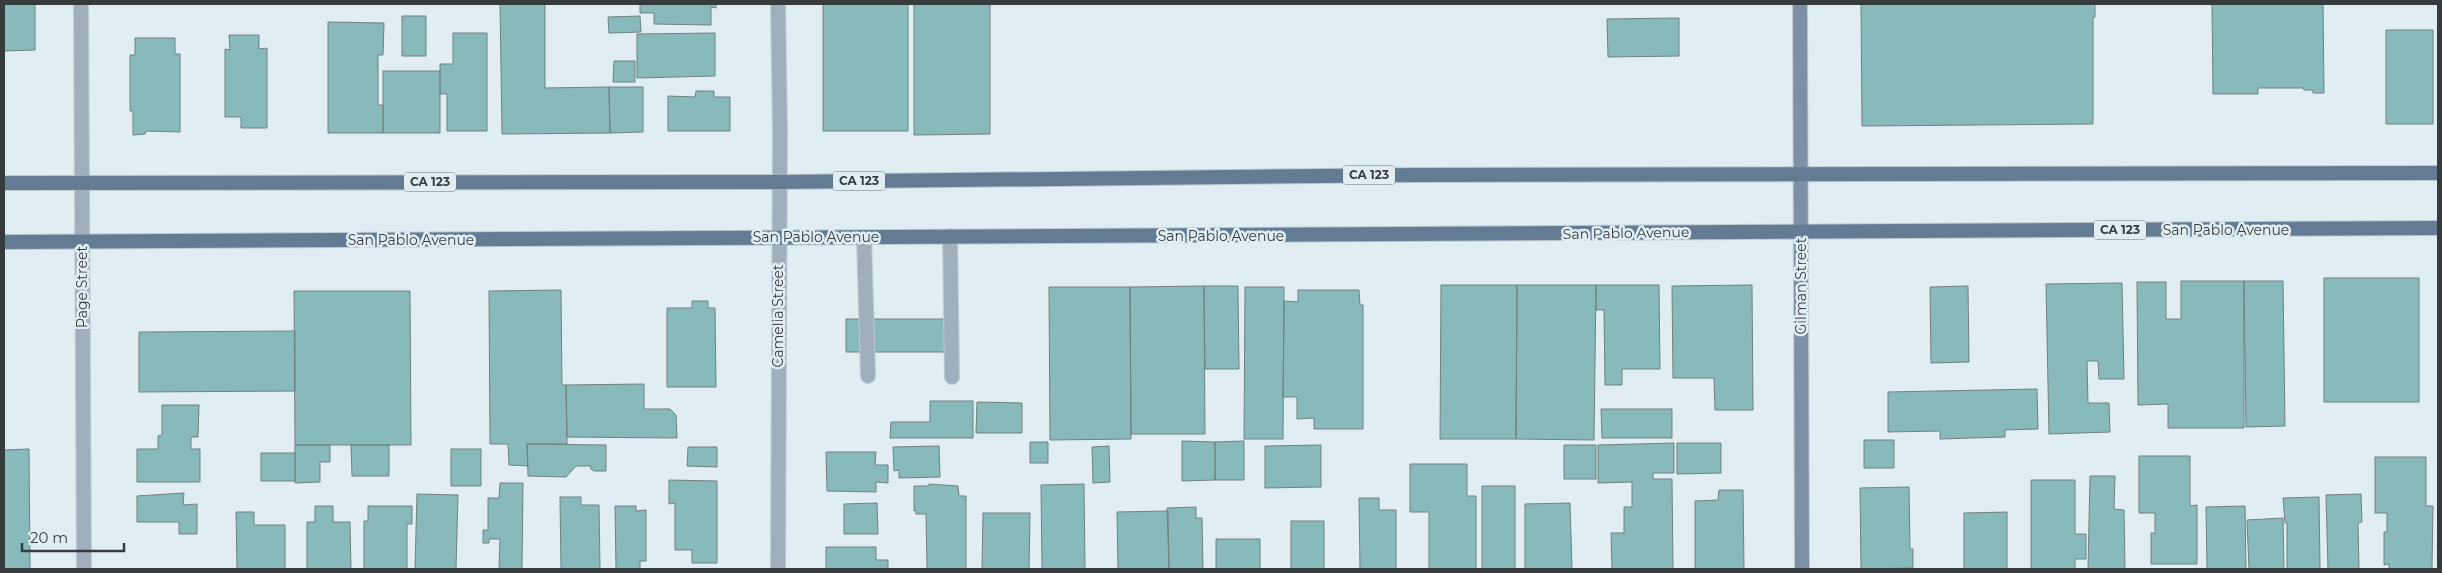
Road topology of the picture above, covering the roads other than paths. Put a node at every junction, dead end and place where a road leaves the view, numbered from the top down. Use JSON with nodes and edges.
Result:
{"nodes":[{"id":1,"x":81,"y":4,"type":"edge"},
{"id":2,"x":778,"y":4,"type":"edge"},
{"id":3,"x":1800,"y":4,"type":"edge"},
{"id":4,"x":2438,"y":174,"type":"edge"},
{"id":5,"x":1801,"y":175,"type":"junction"},
{"id":6,"x":81,"y":182,"type":"junction"},
{"id":7,"x":779,"y":182,"type":"junction"},
{"id":8,"x":4,"y":183,"type":"edge"},
{"id":9,"x":2438,"y":228,"type":"edge"},
{"id":10,"x":1801,"y":232,"type":"junction"},
{"id":11,"x":950,"y":236,"type":"junction"},
{"id":12,"x":779,"y":237,"type":"junction"},
{"id":13,"x":864,"y":237,"type":"junction"},
{"id":14,"x":81,"y":241,"type":"junction"},
{"id":15,"x":4,"y":242,"type":"edge"},
{"id":16,"x":868,"y":376,"type":"dead end"},
{"id":17,"x":952,"y":377,"type":"dead end"},
{"id":18,"x":84,"y":569,"type":"edge"},
{"id":19,"x":778,"y":569,"type":"edge"},
{"id":20,"x":1802,"y":569,"type":"edge"}],
"edges":[{"from":1,"to":6,"type":"street","name":"Page Street"},
{"from":2,"to":7,"type":"street","name":"Camelia Street"},
{"from":3,"to":5,"type":"main road","name":"Gilman Street"},
{"from":4,"to":5,"type":"main road","number":"CA 123"},
{"from":5,"to":7,"type":"main road","number":"CA 123"},
{"from":5,"to":10,"type":"main road","name":"Gilman Street"},
{"from":6,"to":7,"type":"main road","number":"CA 123"},
{"from":6,"to":8,"type":"main road","number":"CA 123"},
{"from":6,"to":14,"type":"street","name":"Page Street"},
{"from":7,"to":12,"type":"street","name":"Camelia Street"},
{"from":9,"to":10,"type":"main road","name":"San Pablo Avenue","number":"CA 123"},
{"from":10,"to":11,"type":"main road","name":"San Pablo Avenue","number":"CA 123"},
{"from":10,"to":20,"type":"main road","name":"Gilman Street"},
{"from":11,"to":13,"type":"main road","name":"San Pablo Avenue","number":"CA 123"},
{"from":11,"to":17,"type":"street"},
{"from":12,"to":13,"type":"main road","name":"San Pablo Avenue","number":"CA 123"},
{"from":12,"to":14,"type":"main road","name":"San Pablo Avenue","number":"CA 123"},
{"from":12,"to":19,"type":"street","name":"Camelia Street"},
{"from":13,"to":16,"type":"street"},
{"from":14,"to":15,"type":"main road","name":"San Pablo Avenue","number":"CA 123"},
{"from":14,"to":18,"type":"street","name":"Page Street"}]}
